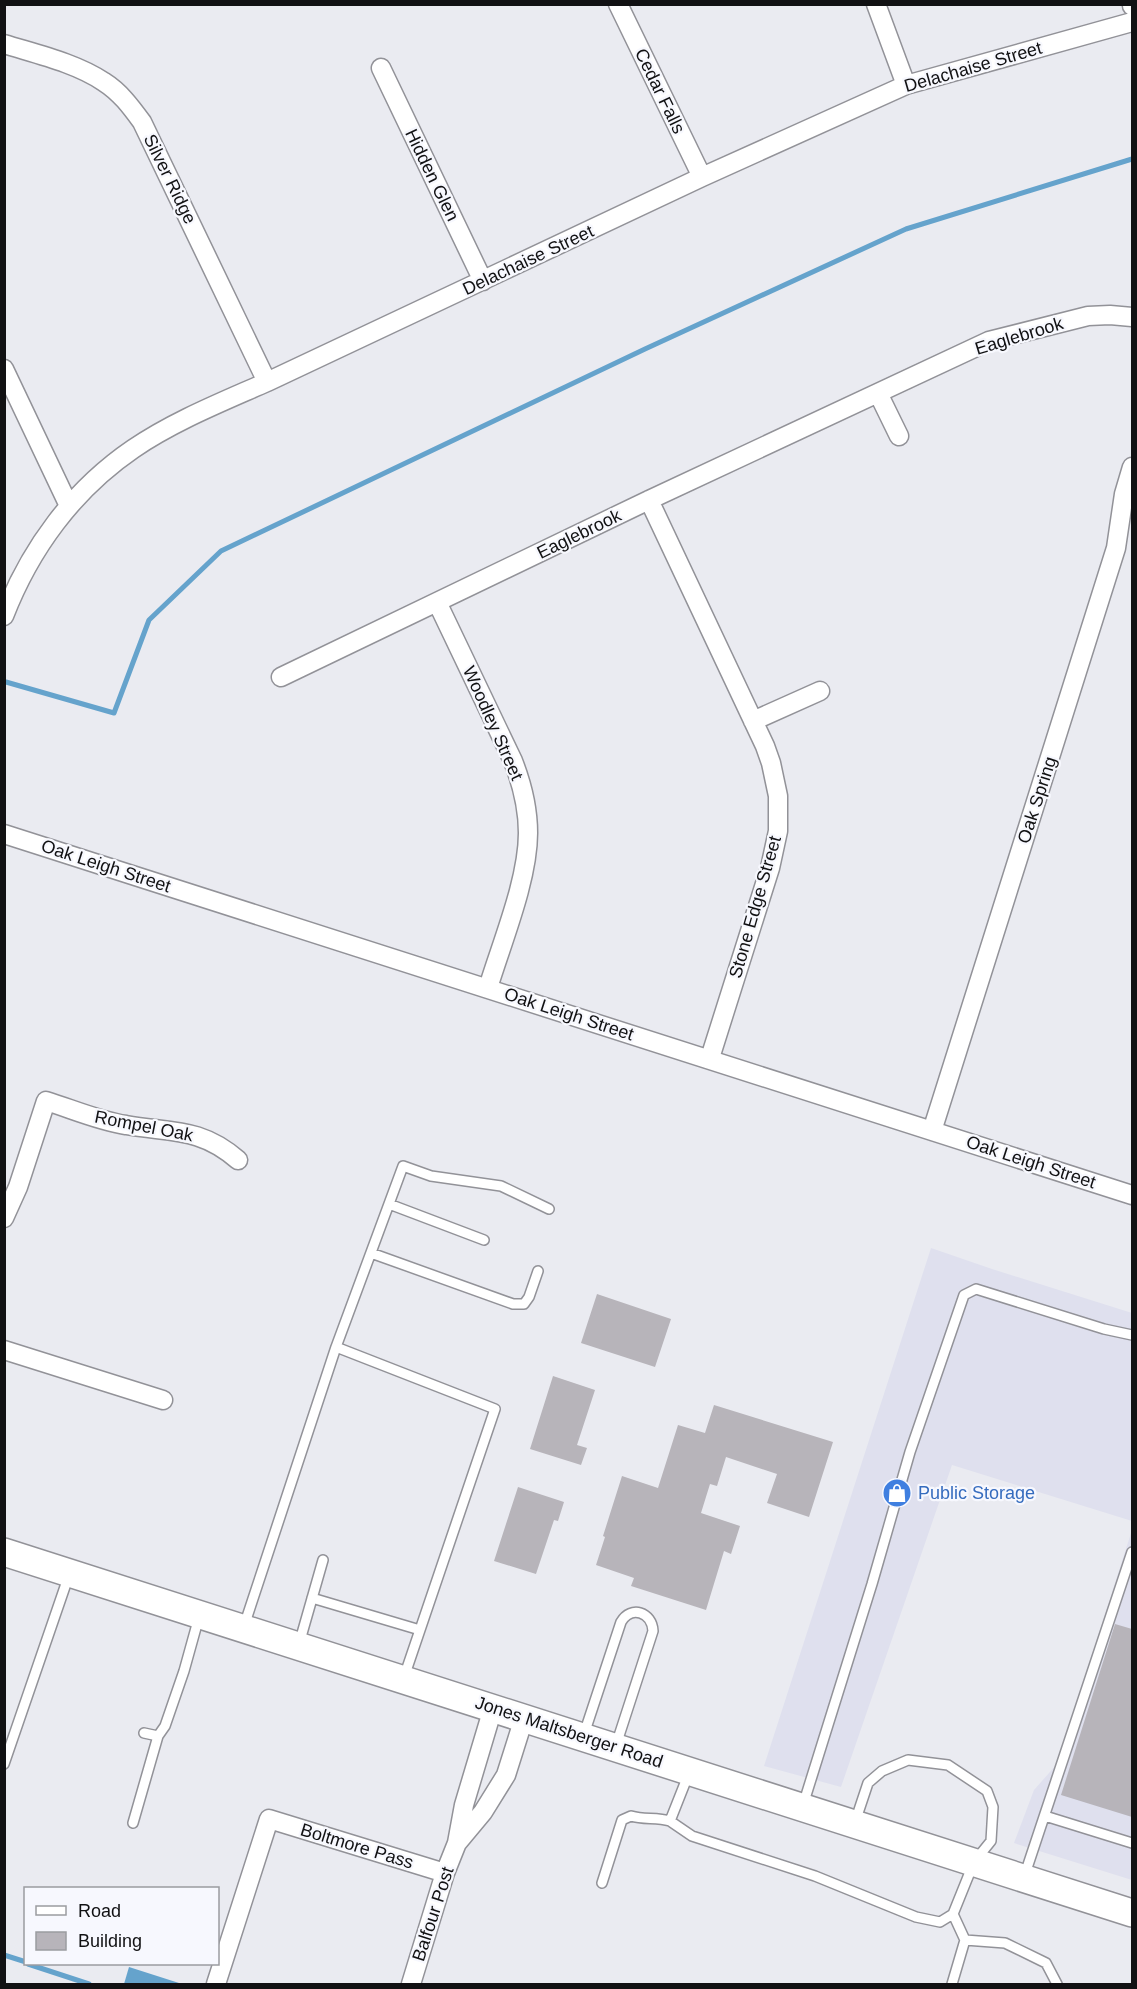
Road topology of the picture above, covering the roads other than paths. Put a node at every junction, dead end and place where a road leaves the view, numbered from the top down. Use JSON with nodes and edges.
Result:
{"nodes":[{"id":1,"x":618,"y":4,"type":"edge"},
{"id":2,"x":876,"y":4,"type":"edge"},
{"id":3,"x":1132,"y":22,"type":"edge"},
{"id":4,"x":4,"y":44,"type":"edge"},
{"id":5,"x":381,"y":68,"type":"dead end"},
{"id":6,"x":906,"y":85,"type":"junction"},
{"id":7,"x":702,"y":177,"type":"junction"},
{"id":8,"x":483,"y":281,"type":"junction"},
{"id":9,"x":1132,"y":317,"type":"edge"},
{"id":10,"x":4,"y":369,"type":"edge"},
{"id":11,"x":267,"y":382,"type":"junction"},
{"id":12,"x":878,"y":393,"type":"junction"},
{"id":13,"x":899,"y":436,"type":"dead end"},
{"id":14,"x":1132,"y":467,"type":"edge"},
{"id":15,"x":649,"y":500,"type":"junction"},
{"id":16,"x":69,"y":506,"type":"junction"},
{"id":17,"x":437,"y":602,"type":"junction"},
{"id":18,"x":4,"y":616,"type":"edge"},
{"id":19,"x":281,"y":677,"type":"dead end"},
{"id":20,"x":820,"y":692,"type":"dead end"},
{"id":21,"x":753,"y":721,"type":"junction"},
{"id":22,"x":4,"y":834,"type":"edge"},
{"id":23,"x":488,"y":988,"type":"junction"},
{"id":24,"x":710,"y":1058,"type":"junction"},
{"id":25,"x":932,"y":1131,"type":"junction"},
{"id":26,"x":238,"y":1160,"type":"dead end"},
{"id":27,"x":1132,"y":1195,"type":"edge"},
{"id":28,"x":389,"y":1204,"type":"junction"},
{"id":29,"x":549,"y":1209,"type":"dead end"},
{"id":30,"x":4,"y":1218,"type":"edge"},
{"id":31,"x":483,"y":1240,"type":"dead end"},
{"id":32,"x":370,"y":1254,"type":"junction"},
{"id":33,"x":538,"y":1271,"type":"dead end"},
{"id":34,"x":1132,"y":1335,"type":"edge"},
{"id":35,"x":336,"y":1347,"type":"junction"},
{"id":36,"x":4,"y":1350,"type":"edge"},
{"id":37,"x":163,"y":1400,"type":"dead end"},
{"id":38,"x":4,"y":1552,"type":"edge"},
{"id":39,"x":1132,"y":1552,"type":"edge"},
{"id":40,"x":323,"y":1560,"type":"dead end"},
{"id":41,"x":70,"y":1573,"type":"junction"},
{"id":42,"x":312,"y":1598,"type":"junction"},
{"id":43,"x":200,"y":1614,"type":"junction"},
{"id":44,"x":243,"y":1628,"type":"junction"},
{"id":45,"x":420,"y":1630,"type":"junction"},
{"id":46,"x":298,"y":1646,"type":"junction"},
{"id":47,"x":404,"y":1680,"type":"junction"},
{"id":48,"x":493,"y":1708,"type":"junction"},
{"id":49,"x":524,"y":1718,"type":"junction"},
{"id":50,"x":144,"y":1732,"type":"dead end"},
{"id":51,"x":158,"y":1736,"type":"junction"},
{"id":52,"x":583,"y":1737,"type":"junction"},
{"id":53,"x":615,"y":1747,"type":"junction"},
{"id":54,"x":4,"y":1764,"type":"edge"},
{"id":55,"x":690,"y":1771,"type":"junction"},
{"id":56,"x":802,"y":1807,"type":"junction"},
{"id":57,"x":1045,"y":1816,"type":"junction"},
{"id":58,"x":670,"y":1821,"type":"junction"},
{"id":59,"x":133,"y":1823,"type":"dead end"},
{"id":60,"x":855,"y":1824,"type":"junction"},
{"id":61,"x":457,"y":1843,"type":"junction"},
{"id":62,"x":1132,"y":1843,"type":"edge"},
{"id":63,"x":974,"y":1862,"type":"junction"},
{"id":64,"x":445,"y":1873,"type":"junction"},
{"id":65,"x":1024,"y":1878,"type":"junction"},
{"id":66,"x":602,"y":1883,"type":"dead end"},
{"id":67,"x":1132,"y":1913,"type":"edge"},
{"id":68,"x":953,"y":1914,"type":"junction"},
{"id":69,"x":965,"y":1940,"type":"junction"},
{"id":70,"x":216,"y":1984,"type":"edge"},
{"id":71,"x":411,"y":1984,"type":"edge"},
{"id":72,"x":952,"y":1984,"type":"edge"},
{"id":73,"x":1057,"y":1984,"type":"edge"}],
"edges":[{"from":1,"to":7,"type":"street","name":"Cedar Falls"},
{"from":2,"to":6,"type":"street"},
{"from":3,"to":6,"type":"street","name":"Delachaise Street"},
{"from":4,"to":11,"type":"street","name":"Silver Ridge"},
{"from":5,"to":8,"type":"street","name":"Hidden Glen"},
{"from":6,"to":7,"type":"street","name":"Delachaise Street"},
{"from":7,"to":8,"type":"street","name":"Delachaise Street"},
{"from":8,"to":11,"type":"street","name":"Delachaise Street"},
{"from":9,"to":12,"type":"street","name":"Eaglebrook"},
{"from":10,"to":16,"type":"street"},
{"from":11,"to":16,"type":"street","name":"Delachaise Street"},
{"from":12,"to":13,"type":"street"},
{"from":12,"to":15,"type":"street","name":"Eaglebrook"},
{"from":14,"to":25,"type":"street","name":"Oak Spring"},
{"from":15,"to":17,"type":"street","name":"Eaglebrook"},
{"from":15,"to":21,"type":"street","name":"Stone Edge Street"},
{"from":16,"to":18,"type":"street","name":"Delachaise Street"},
{"from":17,"to":19,"type":"street","name":"Eaglebrook"},
{"from":17,"to":23,"type":"street","name":"Woodley Street"},
{"from":20,"to":21,"type":"street"},
{"from":21,"to":24,"type":"street","name":"Stone Edge Street"},
{"from":22,"to":23,"type":"street","name":"Oak Leigh Street"},
{"from":23,"to":24,"type":"street","name":"Oak Leigh Street"},
{"from":24,"to":25,"type":"street","name":"Oak Leigh Street"},
{"from":25,"to":27,"type":"street","name":"Oak Leigh Street"},
{"from":26,"to":30,"type":"street","name":"Rompel Oak"},
{"from":28,"to":29,"type":"lane"},
{"from":28,"to":31,"type":"lane"},
{"from":28,"to":32,"type":"lane"},
{"from":32,"to":33,"type":"lane"},
{"from":32,"to":35,"type":"lane"},
{"from":34,"to":56,"type":"lane"},
{"from":35,"to":44,"type":"lane"},
{"from":35,"to":45,"type":"lane"},
{"from":36,"to":37,"type":"street"},
{"from":38,"to":41,"type":"main road","name":"Jones Maltsberger Road"},
{"from":39,"to":57,"type":"lane"},
{"from":40,"to":42,"type":"lane"},
{"from":41,"to":43,"type":"main road","name":"Jones Maltsberger Road"},
{"from":41,"to":54,"type":"lane"},
{"from":42,"to":45,"type":"lane"},
{"from":42,"to":46,"type":"lane"},
{"from":43,"to":44,"type":"main road","name":"Jones Maltsberger Road"},
{"from":43,"to":51,"type":"lane"},
{"from":44,"to":46,"type":"main road","name":"Jones Maltsberger Road"},
{"from":45,"to":47,"type":"lane"},
{"from":46,"to":47,"type":"main road","name":"Jones Maltsberger Road"},
{"from":47,"to":48,"type":"main road","name":"Jones Maltsberger Road"},
{"from":48,"to":49,"type":"main road","name":"Jones Maltsberger Road"},
{"from":48,"to":61,"type":"street","name":"Balfour Post"},
{"from":49,"to":52,"type":"main road","name":"Jones Maltsberger Road"},
{"from":49,"to":61,"type":"street","name":"Balfour Post"},
{"from":50,"to":51,"type":"lane"},
{"from":51,"to":59,"type":"lane"},
{"from":52,"to":53,"type":"main road","name":"Jones Maltsberger Road"},
{"from":52,"to":53,"type":"lane"},
{"from":53,"to":55,"type":"main road","name":"Jones Maltsberger Road"},
{"from":55,"to":56,"type":"main road","name":"Jones Maltsberger Road"},
{"from":55,"to":58,"type":"lane"},
{"from":56,"to":60,"type":"main road","name":"Jones Maltsberger Road"},
{"from":57,"to":62,"type":"lane"},
{"from":57,"to":65,"type":"lane"},
{"from":58,"to":66,"type":"lane"},
{"from":58,"to":68,"type":"lane"},
{"from":60,"to":63,"type":"main road","name":"Jones Maltsberger Road"},
{"from":60,"to":63,"type":"lane"},
{"from":61,"to":64,"type":"street","name":"Balfour Post"},
{"from":63,"to":65,"type":"main road","name":"Jones Maltsberger Road"},
{"from":63,"to":68,"type":"lane"},
{"from":64,"to":70,"type":"street","name":"Boltmore Pass"},
{"from":64,"to":71,"type":"street","name":"Balfour Post"},
{"from":65,"to":67,"type":"main road","name":"Jones Maltsberger Road"},
{"from":68,"to":69,"type":"lane"},
{"from":69,"to":72,"type":"lane"},
{"from":69,"to":73,"type":"lane"}]}
